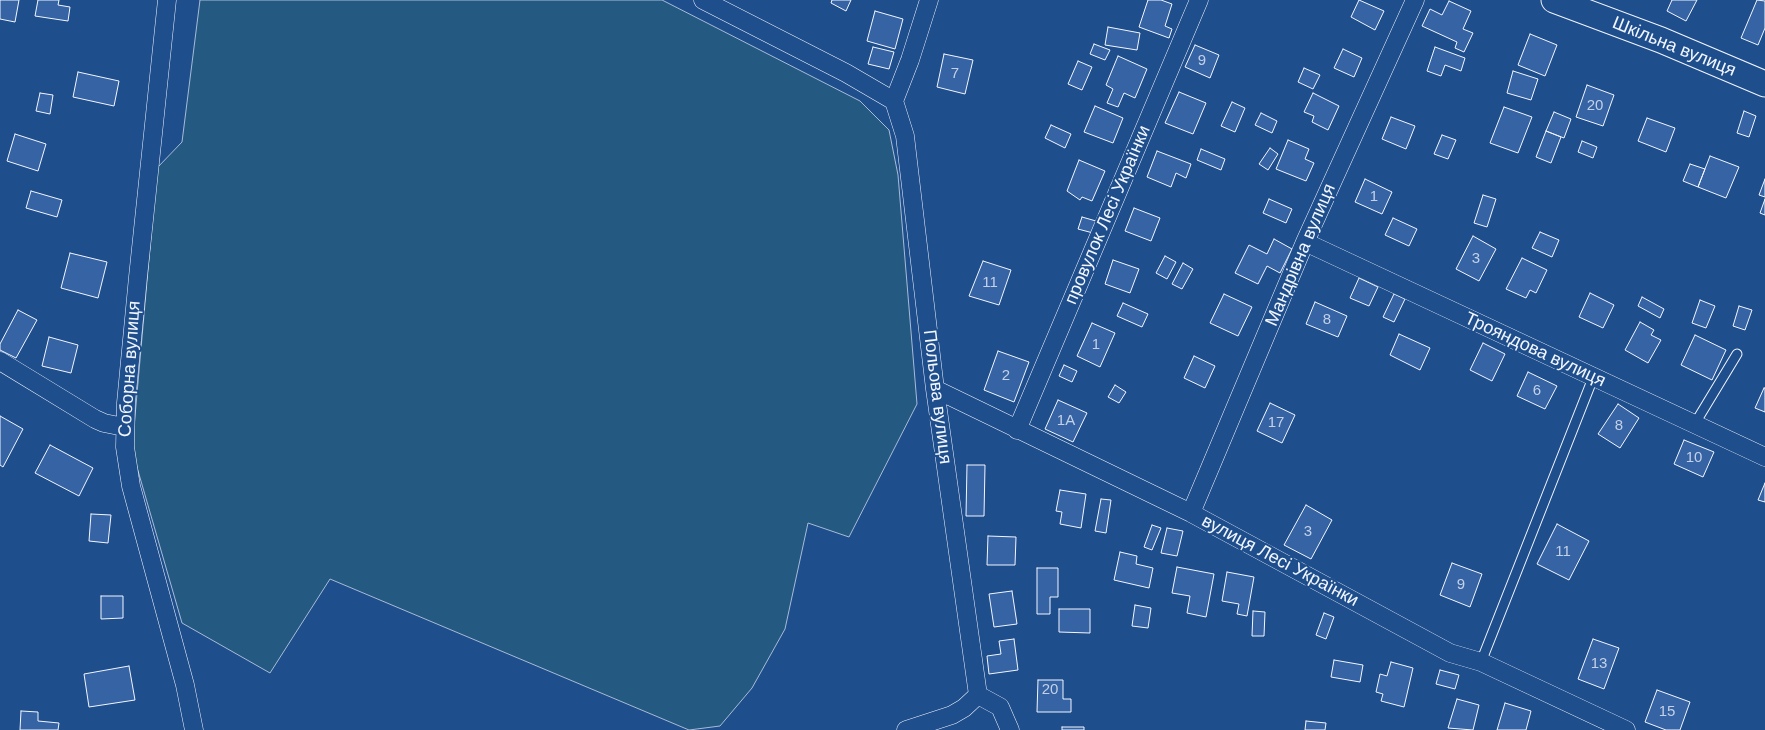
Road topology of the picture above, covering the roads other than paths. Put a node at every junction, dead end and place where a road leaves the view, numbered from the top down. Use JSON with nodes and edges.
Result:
{"nodes":[{"id":1,"x":167,"y":0,"type":"edge"},
{"id":2,"x":703,"y":0,"type":"edge"},
{"id":3,"x":929,"y":0,"type":"edge"},
{"id":4,"x":1199,"y":0,"type":"edge"},
{"id":5,"x":1415,"y":0,"type":"edge"},
{"id":6,"x":1554,"y":0,"type":"edge"},
{"id":7,"x":1765,"y":84,"type":"edge"},
{"id":8,"x":894,"y":101,"type":"junction"},
{"id":9,"x":1305,"y":242,"type":"junction"},
{"id":10,"x":1736,"y":354,"type":"dead end"},
{"id":11,"x":0,"y":361,"type":"edge"},
{"id":12,"x":1593,"y":378,"type":"junction"},
{"id":13,"x":935,"y":389,"type":"junction"},
{"id":14,"x":1693,"y":425,"type":"junction"},
{"id":15,"x":124,"y":427,"type":"junction"},
{"id":16,"x":1017,"y":430,"type":"junction"},
{"id":17,"x":1765,"y":457,"type":"edge"},
{"id":18,"x":1191,"y":513,"type":"junction"},
{"id":19,"x":1481,"y":662,"type":"junction"},
{"id":20,"x":978,"y":695,"type":"junction"},
{"id":21,"x":194,"y":730,"type":"edge"},
{"id":22,"x":906,"y":730,"type":"edge"},
{"id":23,"x":1010,"y":730,"type":"edge"},
{"id":24,"x":1626,"y":730,"type":"edge"}],
"edges":[{"from":1,"to":15,"type":"street","name":"Соборна вулиця"},
{"from":2,"to":8,"type":"street"},
{"from":3,"to":8,"type":"street"},
{"from":4,"to":16,"type":"street","name":"провулок Лесі Українки"},
{"from":5,"to":9,"type":"street","name":"Мандрівна вулиця"},
{"from":6,"to":7,"type":"main road","name":"Шкільна вулиця"},
{"from":8,"to":13,"type":"street","name":"Польова вулиця"},
{"from":9,"to":12,"type":"street","name":"Трояндова вулиця"},
{"from":9,"to":18,"type":"street","name":"Мандрівна вулиця"},
{"from":10,"to":14,"type":"lane"},
{"from":11,"to":15,"type":"street"},
{"from":12,"to":14,"type":"street","name":"Трояндова вулиця"},
{"from":12,"to":19,"type":"lane"},
{"from":13,"to":16,"type":"street","name":"вулиця Лесі Українки"},
{"from":13,"to":20,"type":"street","name":"Польова вулиця"},
{"from":14,"to":17,"type":"street","name":"Трояндова вулиця"},
{"from":15,"to":21,"type":"street","name":"Соборна вулиця"},
{"from":16,"to":18,"type":"street","name":"вулиця Лесі Українки"},
{"from":18,"to":19,"type":"street","name":"вулиця Лесі Українки"},
{"from":19,"to":24,"type":"street","name":"вулиця Лесі Українки"},
{"from":20,"to":22,"type":"street"},
{"from":20,"to":23,"type":"street"}]}
